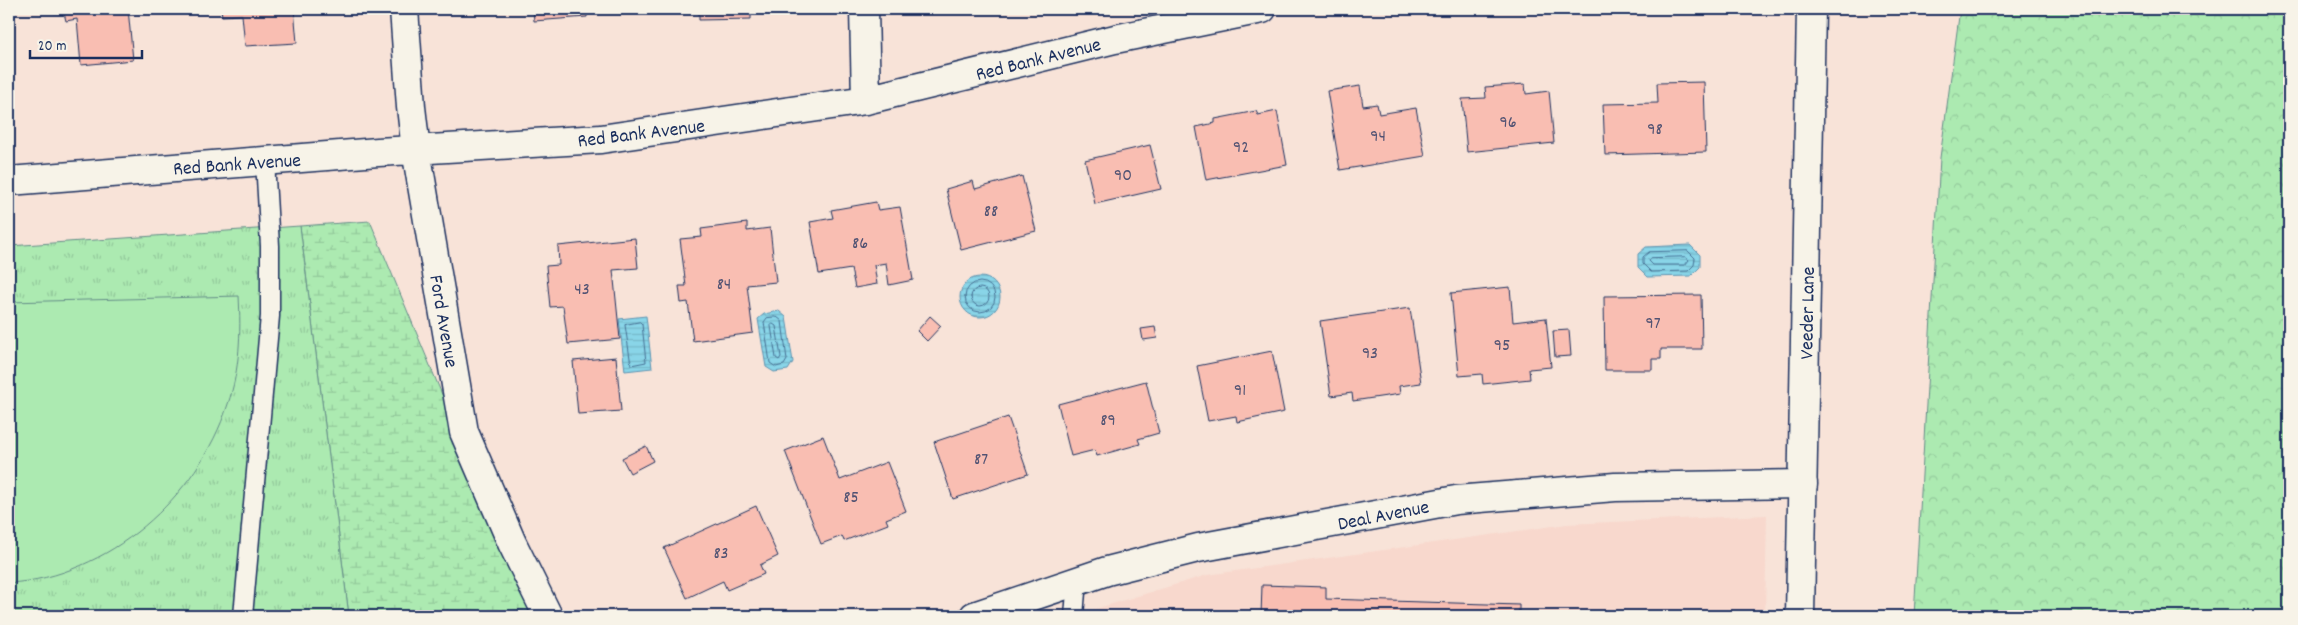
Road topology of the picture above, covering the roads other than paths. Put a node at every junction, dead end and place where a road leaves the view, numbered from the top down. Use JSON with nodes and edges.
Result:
{"nodes":[{"id":1,"x":404,"y":9,"type":"edge"},
{"id":2,"x":864,"y":9,"type":"edge"},
{"id":3,"x":1262,"y":9,"type":"edge"},
{"id":4,"x":1811,"y":9,"type":"edge"},
{"id":5,"x":866,"y":100,"type":"junction"},
{"id":6,"x":416,"y":150,"type":"junction"},
{"id":7,"x":265,"y":161,"type":"junction"},
{"id":8,"x":9,"y":181,"type":"edge"},
{"id":9,"x":1804,"y":484,"type":"junction"},
{"id":10,"x":1077,"y":580,"type":"junction"},
{"id":11,"x":243,"y":616,"type":"edge"},
{"id":12,"x":548,"y":616,"type":"edge"},
{"id":13,"x":974,"y":616,"type":"edge"},
{"id":14,"x":1074,"y":616,"type":"edge"},
{"id":15,"x":1800,"y":616,"type":"edge"}],
"edges":[{"from":1,"to":6,"type":"street","name":"Ford Avenue"},
{"from":2,"to":5,"type":"street"},
{"from":3,"to":5,"type":"street","name":"Red Bank Avenue"},
{"from":4,"to":9,"type":"street","name":"Veeder Lane"},
{"from":5,"to":6,"type":"street","name":"Red Bank Avenue"},
{"from":6,"to":7,"type":"street","name":"Red Bank Avenue"},
{"from":6,"to":12,"type":"street","name":"Ford Avenue"},
{"from":7,"to":8,"type":"street","name":"Red Bank Avenue"},
{"from":7,"to":11,"type":"lane"},
{"from":9,"to":10,"type":"street","name":"Deal Avenue"},
{"from":9,"to":15,"type":"street","name":"Veeder Lane"},
{"from":10,"to":13,"type":"street","name":"Deal Avenue"},
{"from":10,"to":14,"type":"lane"}]}
